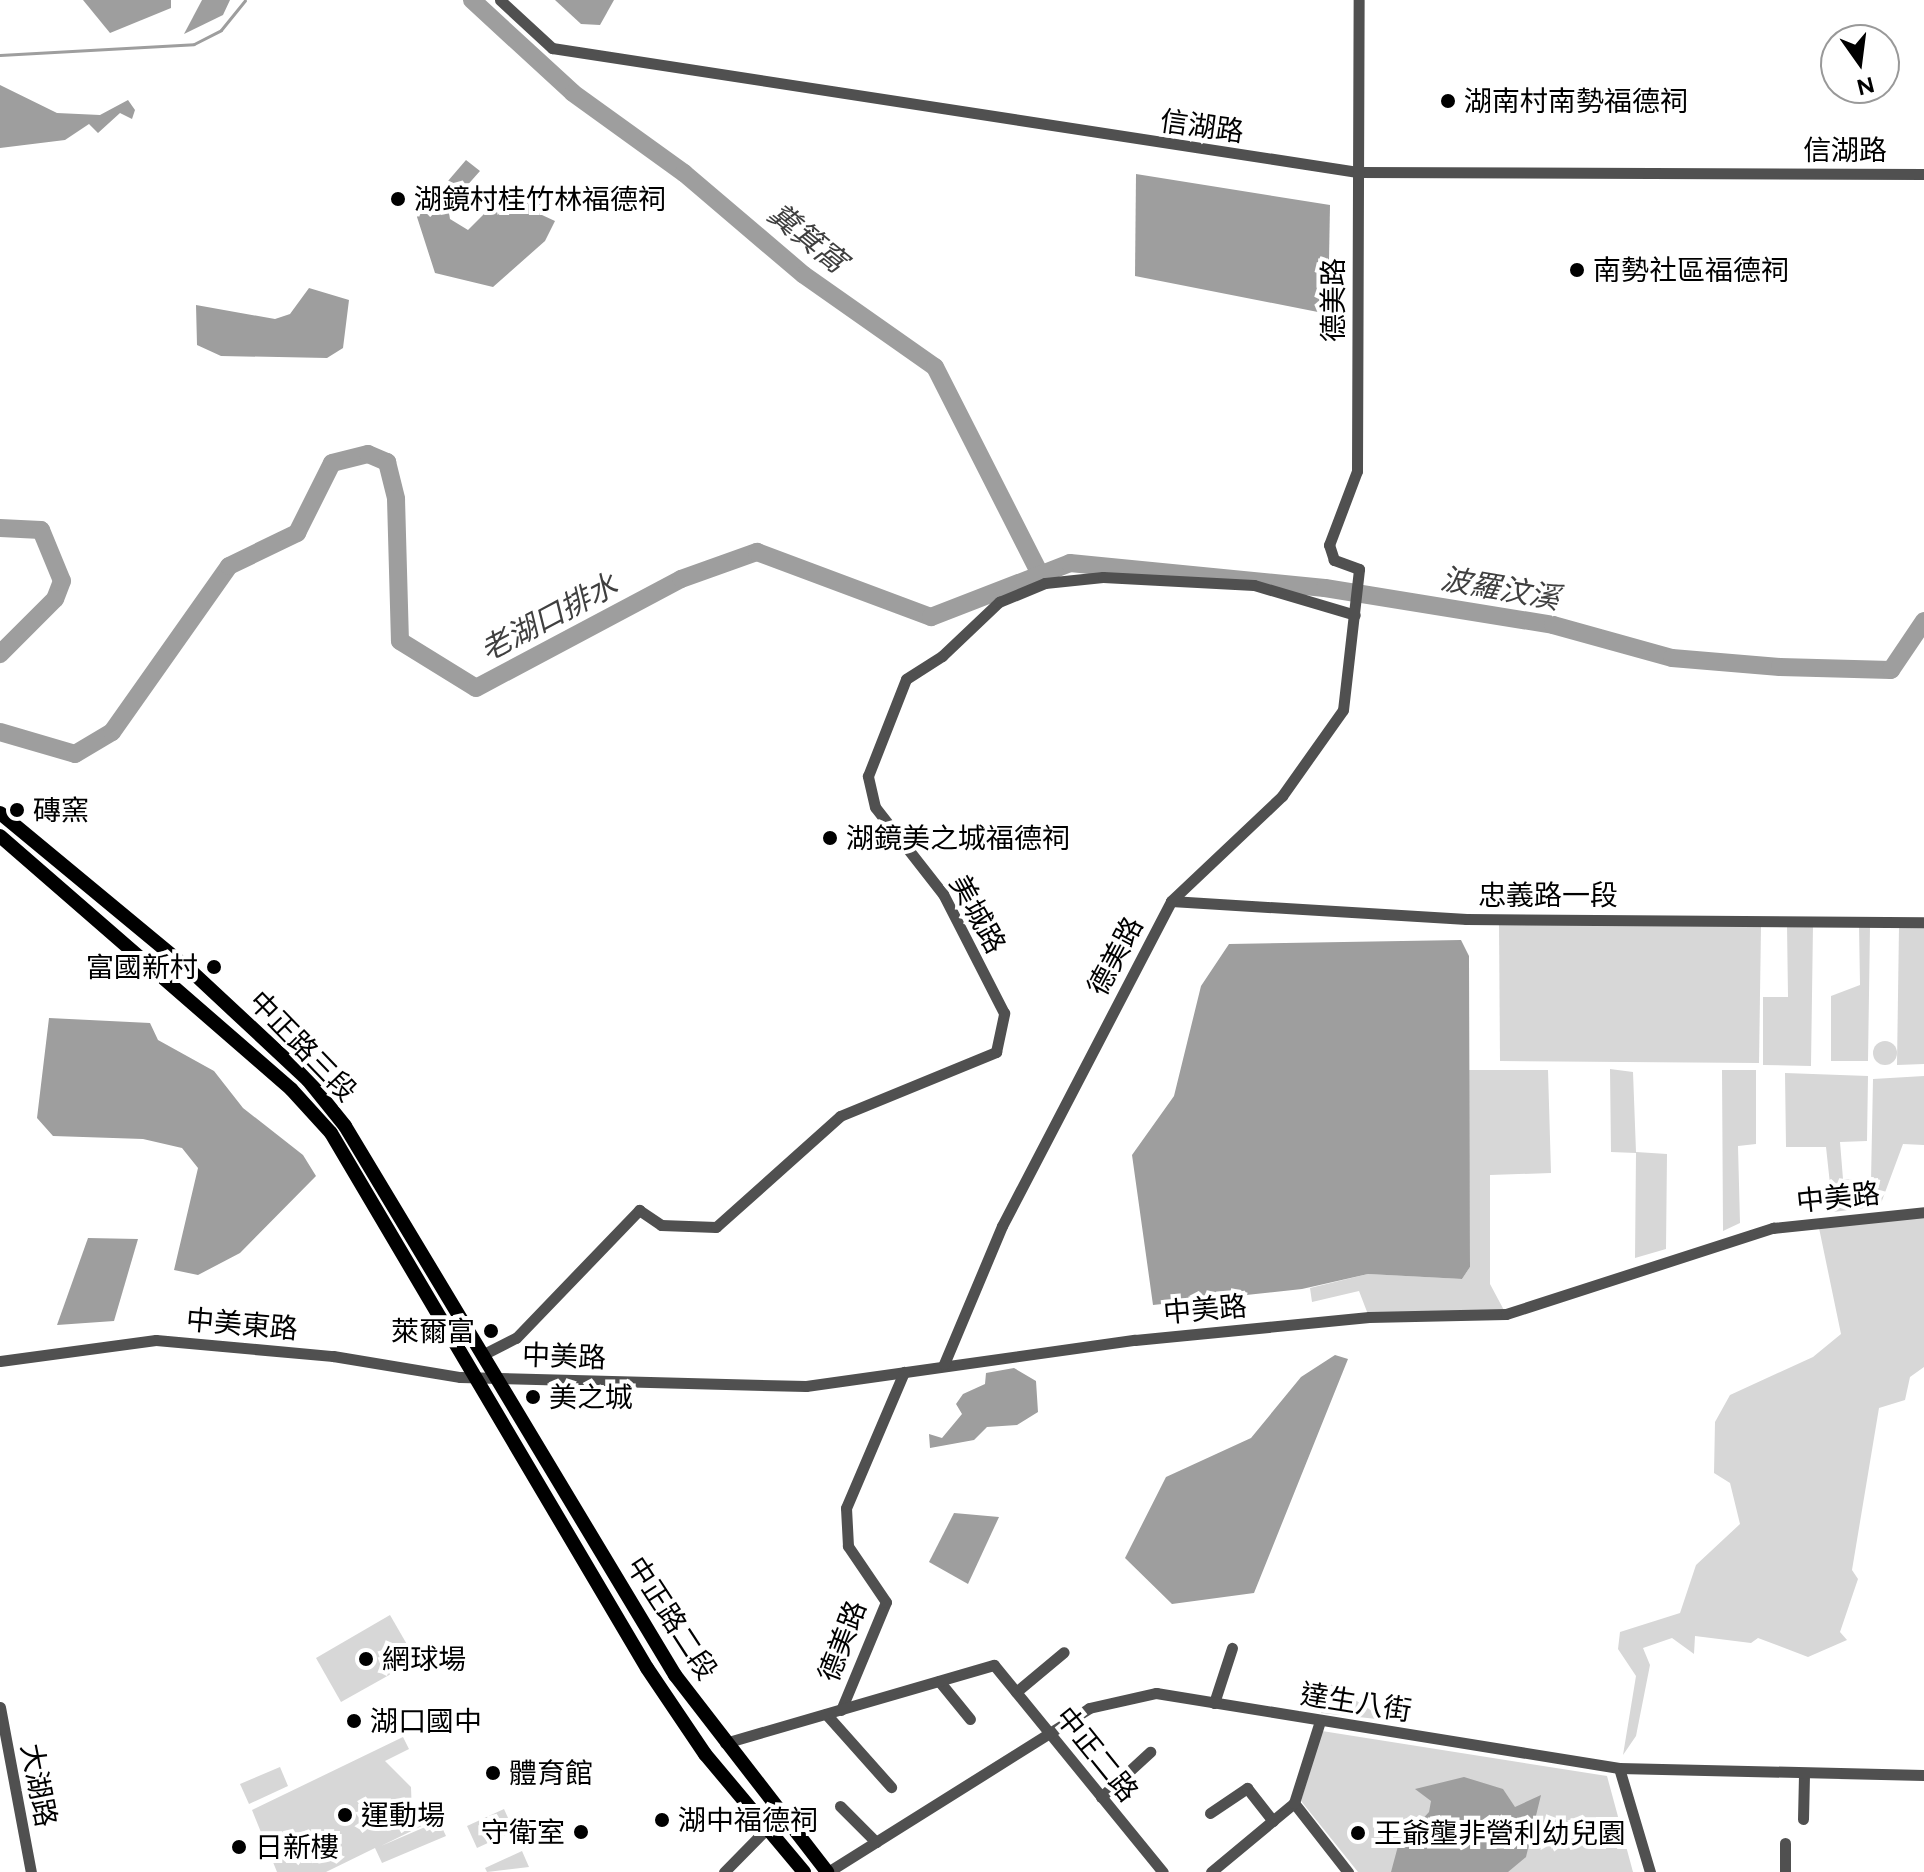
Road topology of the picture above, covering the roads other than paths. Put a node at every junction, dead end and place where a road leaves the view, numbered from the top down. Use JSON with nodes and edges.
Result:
{"nodes":[{"id":1,"x":500,"y":0,"type":"edge"},
{"id":2,"x":1359,"y":0,"type":"edge"},
{"id":3,"x":1358,"y":172,"type":"junction"},
{"id":4,"x":1924,"y":174,"type":"edge"},
{"id":5,"x":1356,"y":609,"type":"junction"},
{"id":6,"x":0,"y":813,"type":"edge"},
{"id":7,"x":0,"y":836,"type":"edge"},
{"id":8,"x":1171,"y":901,"type":"junction"},
{"id":9,"x":1924,"y":922,"type":"edge"},
{"id":10,"x":1924,"y":1212,"type":"edge"},
{"id":11,"x":484,"y":1354,"type":"junction"},
{"id":12,"x":0,"y":1361,"type":"edge"},
{"id":13,"x":944,"y":1364,"type":"junction"},
{"id":14,"x":904,"y":1372,"type":"junction"},
{"id":15,"x":479,"y":1376,"type":"junction"},
{"id":16,"x":497,"y":1377,"type":"junction"},
{"id":17,"x":1232,"y":1648,"type":"dead end"},
{"id":18,"x":1064,"y":1652,"type":"dead end"},
{"id":19,"x":939,"y":1681,"type":"junction"},
{"id":20,"x":1016,"y":1692,"type":"junction"},
{"id":21,"x":1214,"y":1703,"type":"junction"},
{"id":22,"x":0,"y":1707,"type":"edge"},
{"id":23,"x":841,"y":1710,"type":"junction"},
{"id":24,"x":826,"y":1714,"type":"junction"},
{"id":25,"x":970,"y":1719,"type":"dead end"},
{"id":26,"x":1320,"y":1721,"type":"junction"},
{"id":27,"x":1049,"y":1733,"type":"junction"},
{"id":28,"x":725,"y":1743,"type":"junction"},
{"id":29,"x":1150,"y":1752,"type":"dead end"},
{"id":30,"x":1619,"y":1768,"type":"junction"},
{"id":31,"x":1804,"y":1775,"type":"junction"},
{"id":32,"x":1924,"y":1775,"type":"edge"},
{"id":33,"x":891,"y":1787,"type":"dead end"},
{"id":34,"x":1101,"y":1797,"type":"junction"},
{"id":35,"x":1294,"y":1803,"type":"junction"},
{"id":36,"x":840,"y":1806,"type":"dead end"},
{"id":37,"x":1210,"y":1813,"type":"dead end"},
{"id":38,"x":781,"y":1814,"type":"junction"},
{"id":39,"x":1803,"y":1819,"type":"dead end"},
{"id":40,"x":1273,"y":1821,"type":"junction"},
{"id":41,"x":766,"y":1824,"type":"junction"},
{"id":42,"x":876,"y":1842,"type":"junction"},
{"id":43,"x":1785,"y":1843,"type":"dead end"},
{"id":44,"x":31,"y":1872,"type":"edge"},
{"id":45,"x":724,"y":1872,"type":"edge"},
{"id":46,"x":804,"y":1872,"type":"edge"},
{"id":47,"x":828,"y":1872,"type":"edge"},
{"id":48,"x":1163,"y":1872,"type":"edge"},
{"id":49,"x":1211,"y":1872,"type":"edge"},
{"id":50,"x":1348,"y":1872,"type":"edge"},
{"id":51,"x":1650,"y":1872,"type":"edge"},
{"id":52,"x":1785,"y":1872,"type":"edge"}],
"edges":[{"from":1,"to":3,"type":"street","name":"信湖路"},
{"from":2,"to":3,"type":"street","name":"德美路"},
{"from":3,"to":4,"type":"street","name":"信湖路"},
{"from":3,"to":5,"type":"street","name":"德美路"},
{"from":5,"to":8,"type":"street","name":"德美路"},
{"from":5,"to":11,"type":"street","name":"美城路"},
{"from":6,"to":11,"type":"main road","name":"中正路三段"},
{"from":7,"to":15,"type":"main road","name":"中正路三段"},
{"from":8,"to":9,"type":"street","name":"忠義路一段"},
{"from":8,"to":13,"type":"street","name":"德美路"},
{"from":10,"to":13,"type":"street","name":"中美路"},
{"from":11,"to":16,"type":"main road","name":"中正路三段"},
{"from":12,"to":15,"type":"street","name":"中美東路"},
{"from":13,"to":14,"type":"street","name":"中美路"},
{"from":14,"to":16,"type":"street","name":"中美路"},
{"from":14,"to":23,"type":"street","name":"德美路"},
{"from":15,"to":16,"type":"street","name":"中美路"},
{"from":15,"to":41,"type":"main road","name":"中正路二段"},
{"from":16,"to":28,"type":"main road","name":"中正路二段"},
{"from":17,"to":21,"type":"street"},
{"from":18,"to":20,"type":"street"},
{"from":19,"to":20,"type":"street","name":"中正二路"},
{"from":19,"to":23,"type":"street"},
{"from":19,"to":25,"type":"street"},
{"from":20,"to":27,"type":"street","name":"中正二路"},
{"from":21,"to":26,"type":"street","name":"達生八街"},
{"from":21,"to":27,"type":"street","name":"達生八街"},
{"from":22,"to":44,"type":"street","name":"大湖路"},
{"from":23,"to":24,"type":"street"},
{"from":24,"to":28,"type":"street"},
{"from":24,"to":33,"type":"street"},
{"from":26,"to":30,"type":"street","name":"達生八街"},
{"from":26,"to":35,"type":"street"},
{"from":27,"to":34,"type":"street","name":"中正二路"},
{"from":27,"to":42,"type":"street","name":"達生八街"},
{"from":28,"to":38,"type":"main road","name":"中正路二段"},
{"from":29,"to":34,"type":"street"},
{"from":30,"to":31,"type":"street","name":"達生八街"},
{"from":30,"to":51,"type":"street"},
{"from":31,"to":32,"type":"street","name":"達生八街"},
{"from":31,"to":39,"type":"street"},
{"from":34,"to":48,"type":"street","name":"中正二路"},
{"from":35,"to":40,"type":"street"},
{"from":35,"to":50,"type":"street"},
{"from":36,"to":42,"type":"street"},
{"from":37,"to":40,"type":"street"},
{"from":38,"to":41,"type":"street"},
{"from":38,"to":47,"type":"main road","name":"中正路二段"},
{"from":40,"to":49,"type":"street"},
{"from":41,"to":45,"type":"street"},
{"from":41,"to":46,"type":"main road","name":"中正路二段"},
{"from":42,"to":47,"type":"street","name":"達生八街"},
{"from":43,"to":52,"type":"street"}]}
